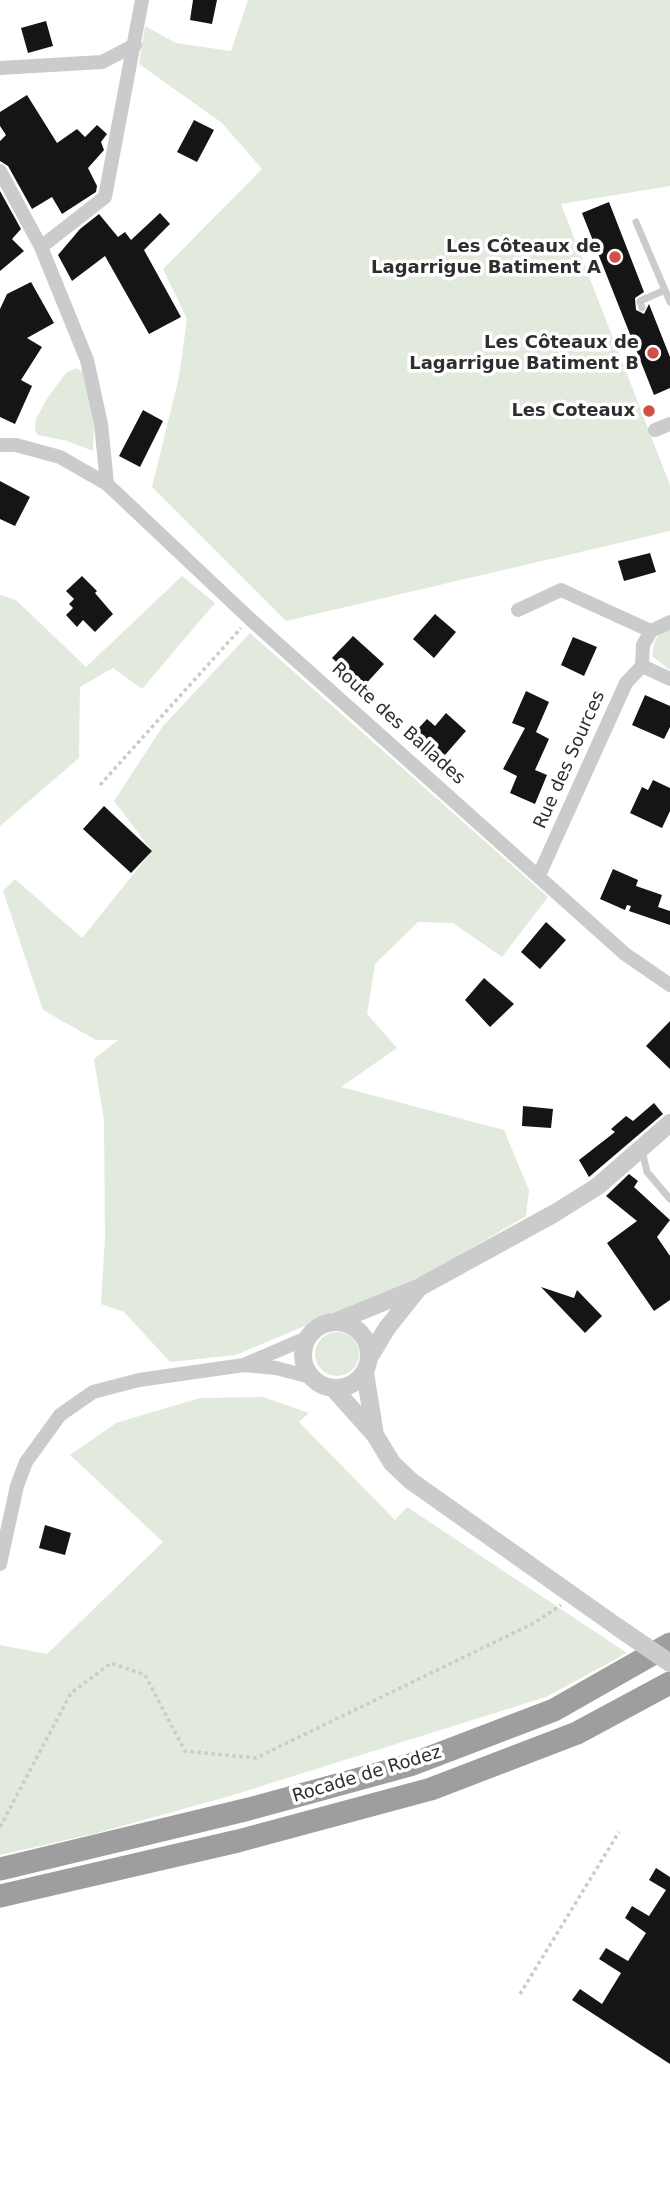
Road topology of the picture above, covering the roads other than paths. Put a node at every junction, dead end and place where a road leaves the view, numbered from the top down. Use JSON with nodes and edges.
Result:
{"nodes":[{"id":1,"x":142,"y":0,"type":"edge"},
{"id":2,"x":135,"y":45,"type":"junction"},
{"id":3,"x":0,"y":68,"type":"edge"},
{"id":4,"x":0,"y":171,"type":"edge"},
{"id":5,"x":636,"y":222,"type":"dead end"},
{"id":6,"x":41,"y":247,"type":"junction"},
{"id":7,"x":665,"y":290,"type":"junction"},
{"id":8,"x":640,"y":301,"type":"dead end"},
{"id":9,"x":670,"y":302,"type":"edge"},
{"id":10,"x":670,"y":424,"type":"edge"},
{"id":11,"x":655,"y":430,"type":"dead end"},
{"id":12,"x":0,"y":445,"type":"edge"},
{"id":13,"x":107,"y":484,"type":"junction"},
{"id":14,"x":518,"y":610,"type":"dead end"},
{"id":15,"x":670,"y":622,"type":"edge"},
{"id":16,"x":651,"y":631,"type":"junction"},
{"id":17,"x":642,"y":666,"type":"junction"},
{"id":18,"x":670,"y":679,"type":"edge"},
{"id":19,"x":539,"y":875,"type":"junction"},
{"id":20,"x":670,"y":985,"type":"edge"},
{"id":21,"x":670,"y":1124,"type":"edge"},
{"id":22,"x":642,"y":1150,"type":"junction"},
{"id":23,"x":670,"y":1199,"type":"edge"},
{"id":24,"x":420,"y":1287,"type":"junction"},
{"id":25,"x":335,"y":1322,"type":"junction"},
{"id":26,"x":307,"y":1338,"type":"junction"},
{"id":27,"x":244,"y":1365,"type":"junction"},
{"id":28,"x":367,"y":1365,"type":"junction"},
{"id":29,"x":311,"y":1377,"type":"junction"},
{"id":30,"x":333,"y":1388,"type":"junction"},
{"id":31,"x":375,"y":1435,"type":"junction"},
{"id":32,"x":0,"y":1564,"type":"edge"},
{"id":33,"x":670,"y":1644,"type":"edge"},
{"id":34,"x":670,"y":1663,"type":"edge"},
{"id":35,"x":670,"y":1683,"type":"edge"},
{"id":36,"x":0,"y":1869,"type":"edge"},
{"id":37,"x":0,"y":1896,"type":"edge"}],
"edges":[{"from":1,"to":2,"type":"street"},
{"from":2,"to":3,"type":"street"},
{"from":2,"to":6,"type":"street"},
{"from":4,"to":6,"type":"street"},
{"from":5,"to":7,"type":"lane"},
{"from":6,"to":13,"type":"street"},
{"from":7,"to":8,"type":"lane"},
{"from":7,"to":9,"type":"lane"},
{"from":10,"to":11,"type":"street"},
{"from":12,"to":13,"type":"street","name":"Route des Ballades"},
{"from":13,"to":19,"type":"street","name":"Route des Ballades"},
{"from":14,"to":16,"type":"street"},
{"from":15,"to":16,"type":"street"},
{"from":16,"to":17,"type":"street","name":"Rue des Sources"},
{"from":17,"to":18,"type":"street"},
{"from":17,"to":19,"type":"street","name":"Rue des Sources"},
{"from":19,"to":20,"type":"street","name":"Route des Ballades"},
{"from":21,"to":22,"type":"street"},
{"from":22,"to":23,"type":"lane"},
{"from":22,"to":24,"type":"street"},
{"from":24,"to":25,"type":"street"},
{"from":24,"to":28,"type":"street"},
{"from":25,"to":26,"type":"street"},
{"from":25,"to":28,"type":"street"},
{"from":26,"to":27,"type":"street"},
{"from":26,"to":29,"type":"street"},
{"from":27,"to":29,"type":"street"},
{"from":27,"to":32,"type":"street"},
{"from":28,"to":30,"type":"street"},
{"from":28,"to":31,"type":"street"},
{"from":29,"to":30,"type":"street"},
{"from":30,"to":31,"type":"street"},
{"from":31,"to":34,"type":"street","bridge":true},
{"from":33,"to":36,"type":"highway","name":"Rocade de Rodez"},
{"from":35,"to":37,"type":"highway","name":"Rocade de Rodez"}]}
